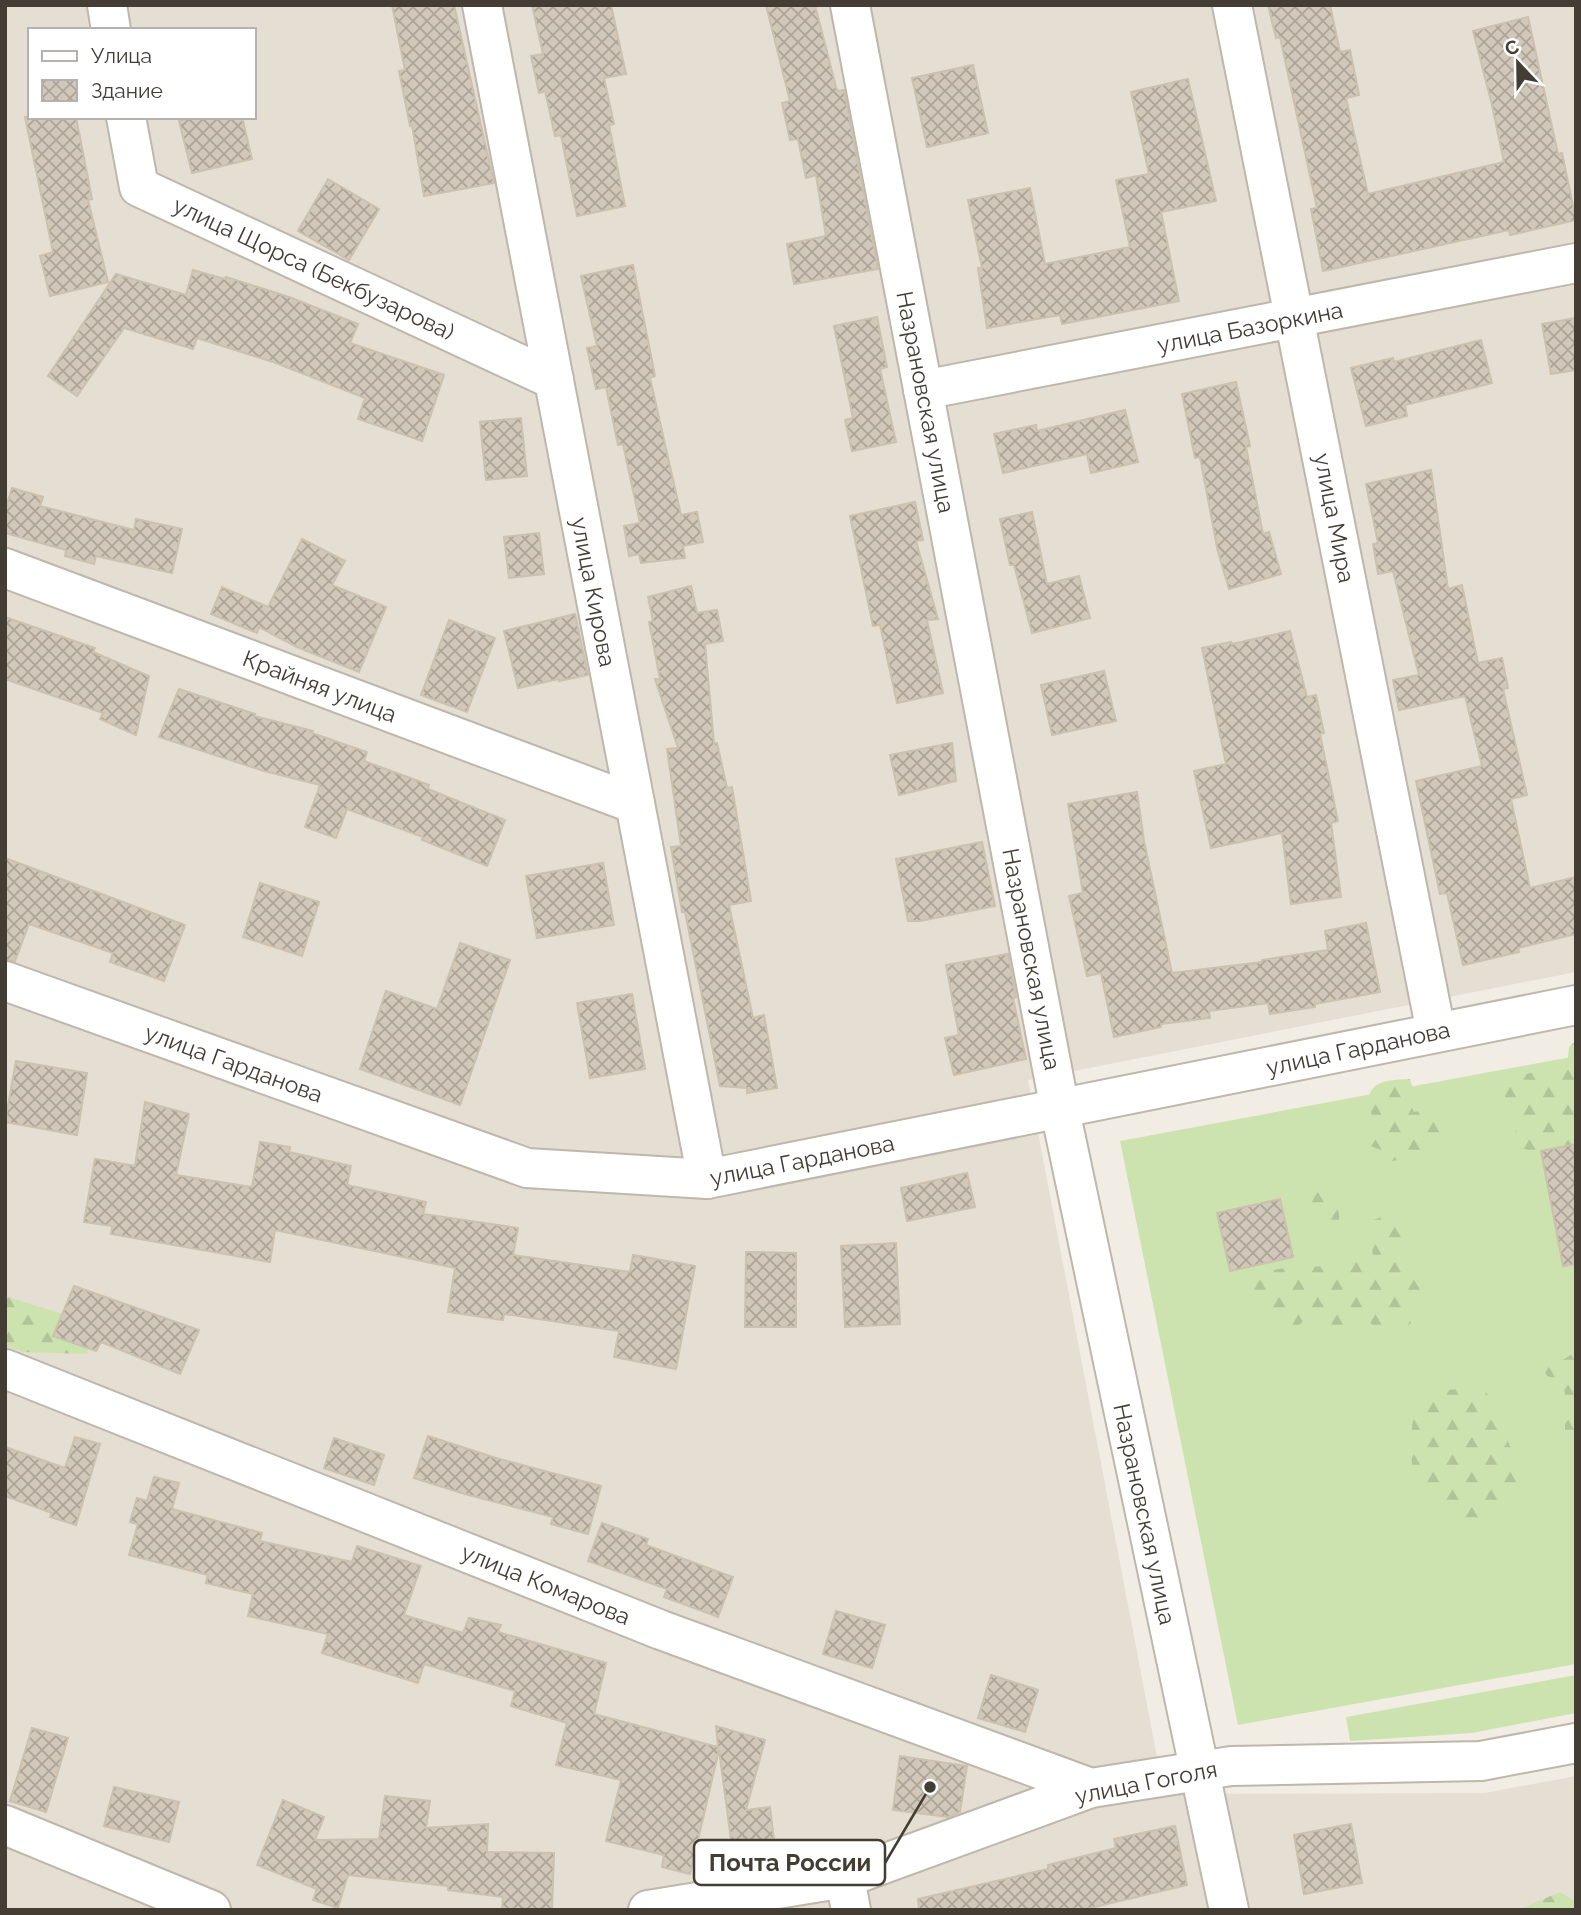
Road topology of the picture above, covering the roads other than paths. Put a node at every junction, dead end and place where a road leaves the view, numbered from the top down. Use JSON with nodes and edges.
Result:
{"nodes":[{"id":1,"x":107,"y":5,"type":"edge"},
{"id":2,"x":482,"y":5,"type":"edge"},
{"id":3,"x":850,"y":5,"type":"edge"},
{"id":4,"x":1232,"y":5,"type":"edge"},
{"id":5,"x":111,"y":28,"type":"edge"},
{"id":6,"x":127,"y":119,"type":"edge"},
{"id":7,"x":1576,"y":263,"type":"edge"},
{"id":8,"x":1295,"y":318,"type":"junction"},
{"id":9,"x":554,"y":380,"type":"junction"},
{"id":10,"x":923,"y":390,"type":"junction"},
{"id":11,"x":5,"y":568,"type":"edge"},
{"id":12,"x":635,"y":804,"type":"junction"},
{"id":13,"x":5,"y":981,"type":"edge"},
{"id":14,"x":1576,"y":1005,"type":"edge"},
{"id":15,"x":1436,"y":1032,"type":"junction"},
{"id":16,"x":1060,"y":1110,"type":"junction"},
{"id":17,"x":707,"y":1179,"type":"junction"},
{"id":18,"x":5,"y":1369,"type":"edge"},
{"id":19,"x":1576,"y":1744,"type":"edge"},
{"id":20,"x":1200,"y":1771,"type":"junction"},
{"id":21,"x":1091,"y":1788,"type":"junction"},
{"id":22,"x":5,"y":1825,"type":"edge"},
{"id":23,"x":848,"y":1894,"type":"edge"},
{"id":24,"x":211,"y":1910,"type":"edge"},
{"id":25,"x":648,"y":1910,"type":"edge"},
{"id":26,"x":1229,"y":1910,"type":"edge"}],
"edges":[{"from":1,"to":5,"type":"street"},
{"from":2,"to":9,"type":"street","name":"улица Кирова"},
{"from":3,"to":10,"type":"street","name":"Назрановская улица"},
{"from":4,"to":8,"type":"street","name":"улица Мира"},
{"from":6,"to":9,"type":"street","name":"улица Щорса (Бекбузарова)"},
{"from":7,"to":8,"type":"street","name":"улица Базоркина"},
{"from":8,"to":10,"type":"street","name":"улица Базоркина"},
{"from":8,"to":15,"type":"street","name":"улица Мира"},
{"from":9,"to":12,"type":"street","name":"улица Кирова"},
{"from":10,"to":16,"type":"street","name":"Назрановская улица"},
{"from":11,"to":12,"type":"street","name":"Крайняя улица"},
{"from":12,"to":17,"type":"street","name":"улица Кирова"},
{"from":13,"to":17,"type":"street","name":"улица Гарданова"},
{"from":14,"to":15,"type":"street","name":"улица Гарданова"},
{"from":15,"to":16,"type":"street","name":"улица Гарданова"},
{"from":16,"to":17,"type":"street","name":"улица Гарданова"},
{"from":16,"to":20,"type":"street","name":"Назрановская улица"},
{"from":18,"to":21,"type":"street","name":"улица Комарова"},
{"from":19,"to":20,"type":"street","name":"улица Гоголя"},
{"from":20,"to":21,"type":"street","name":"улица Гоголя"},
{"from":20,"to":26,"type":"street","name":"Назрановская улица"},
{"from":21,"to":23,"type":"street","name":"улица Гоголя"},
{"from":22,"to":24,"type":"street"},
{"from":23,"to":25,"type":"street","name":"улица Гоголя"}]}
